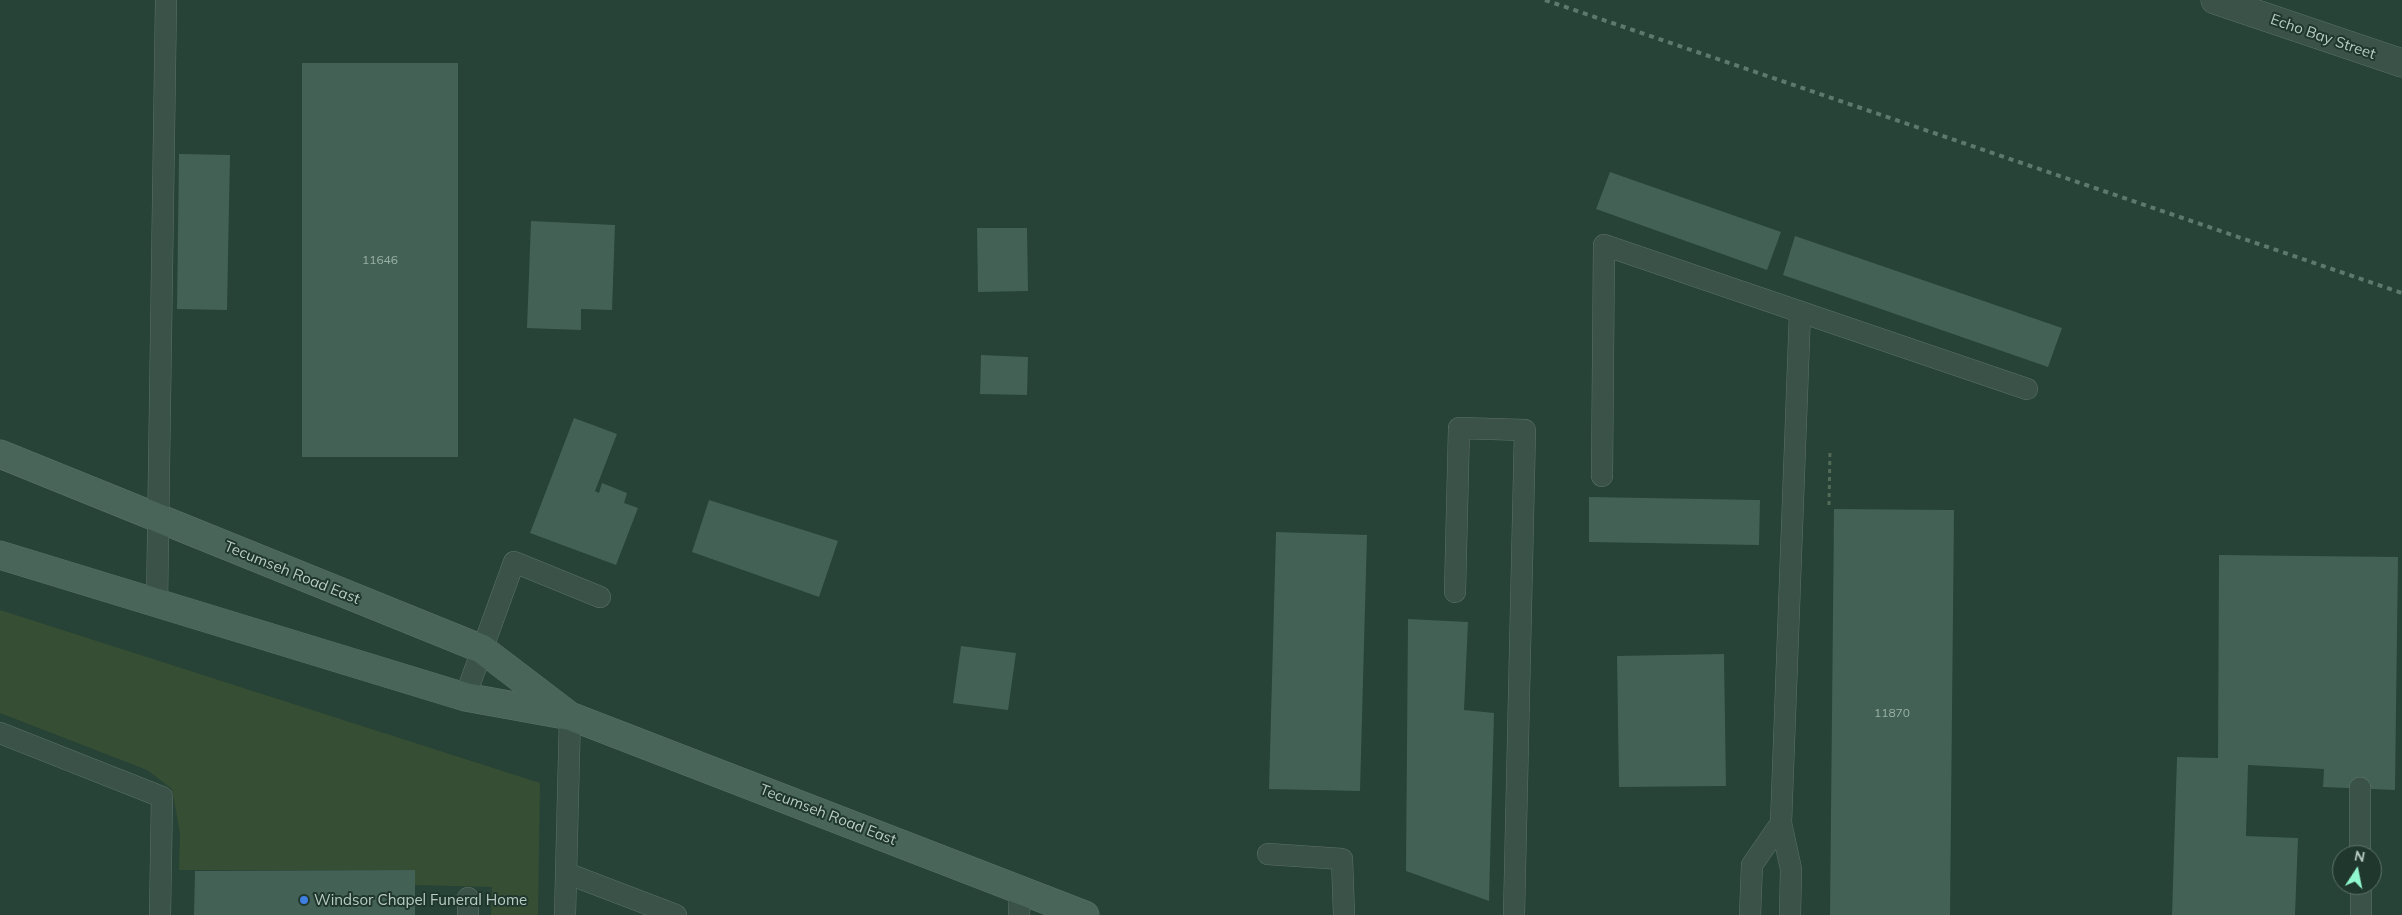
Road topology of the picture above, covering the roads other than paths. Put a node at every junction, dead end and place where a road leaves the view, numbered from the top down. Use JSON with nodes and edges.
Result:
{"nodes":[{"id":1,"x":166,"y":0,"type":"edge"},
{"id":2,"x":2215,"y":0,"type":"edge"},
{"id":3,"x":2402,"y":64,"type":"edge"},
{"id":4,"x":1800,"y":312,"type":"junction"},
{"id":5,"x":2026,"y":389,"type":"dead end"},
{"id":6,"x":0,"y":454,"type":"edge"},
{"id":7,"x":1602,"y":476,"type":"dead end"},
{"id":8,"x":158,"y":519,"type":"junction"},
{"id":9,"x":0,"y":554,"type":"edge"},
{"id":10,"x":1455,"y":592,"type":"dead end"},
{"id":11,"x":600,"y":597,"type":"dead end"},
{"id":12,"x":157,"y":603,"type":"junction"},
{"id":13,"x":482,"y":649,"type":"junction"},
{"id":14,"x":466,"y":697,"type":"junction"},
{"id":15,"x":570,"y":716,"type":"junction"},
{"id":16,"x":0,"y":733,"type":"edge"},
{"id":17,"x":2360,"y":788,"type":"dead end"},
{"id":18,"x":1781,"y":823,"type":"junction"},
{"id":19,"x":2360,"y":845,"type":"edge"},
{"id":20,"x":1268,"y":854,"type":"dead end"},
{"id":21,"x":566,"y":872,"type":"junction"},
{"id":22,"x":2361,"y":895,"type":"edge"},
{"id":23,"x":1019,"y":902,"type":"edge"},
{"id":24,"x":160,"y":915,"type":"edge"},
{"id":25,"x":565,"y":915,"type":"edge"},
{"id":26,"x":676,"y":915,"type":"edge"},
{"id":27,"x":1085,"y":915,"type":"edge"},
{"id":28,"x":1344,"y":915,"type":"edge"},
{"id":29,"x":1514,"y":915,"type":"edge"},
{"id":30,"x":1750,"y":915,"type":"edge"},
{"id":31,"x":1790,"y":915,"type":"edge"},
{"id":32,"x":2361,"y":915,"type":"edge"}],
"edges":[{"from":1,"to":8,"type":"lane"},
{"from":2,"to":3,"type":"street","name":"Echo Bay Street"},
{"from":4,"to":5,"type":"lane"},
{"from":4,"to":7,"type":"lane"},
{"from":4,"to":18,"type":"lane"},
{"from":6,"to":8,"type":"main road","name":"Tecumseh Road East"},
{"from":8,"to":12,"type":"lane"},
{"from":8,"to":13,"type":"main road","name":"Tecumseh Road East"},
{"from":9,"to":12,"type":"main road","name":"Tecumseh Road East"},
{"from":10,"to":29,"type":"lane"},
{"from":11,"to":13,"type":"lane"},
{"from":12,"to":14,"type":"main road","name":"Tecumseh Road East"},
{"from":13,"to":14,"type":"lane"},
{"from":13,"to":15,"type":"main road","name":"Tecumseh Road East"},
{"from":14,"to":15,"type":"main road","name":"Tecumseh Road East"},
{"from":15,"to":21,"type":"lane"},
{"from":15,"to":23,"type":"main road","name":"Tecumseh Road East"},
{"from":16,"to":24,"type":"lane"},
{"from":17,"to":19,"type":"lane"},
{"from":18,"to":30,"type":"lane"},
{"from":18,"to":31,"type":"lane"},
{"from":20,"to":28,"type":"lane"},
{"from":21,"to":25,"type":"lane"},
{"from":21,"to":26,"type":"lane"},
{"from":22,"to":32,"type":"lane"},
{"from":23,"to":27,"type":"main road","name":"Tecumseh Road East"}]}
